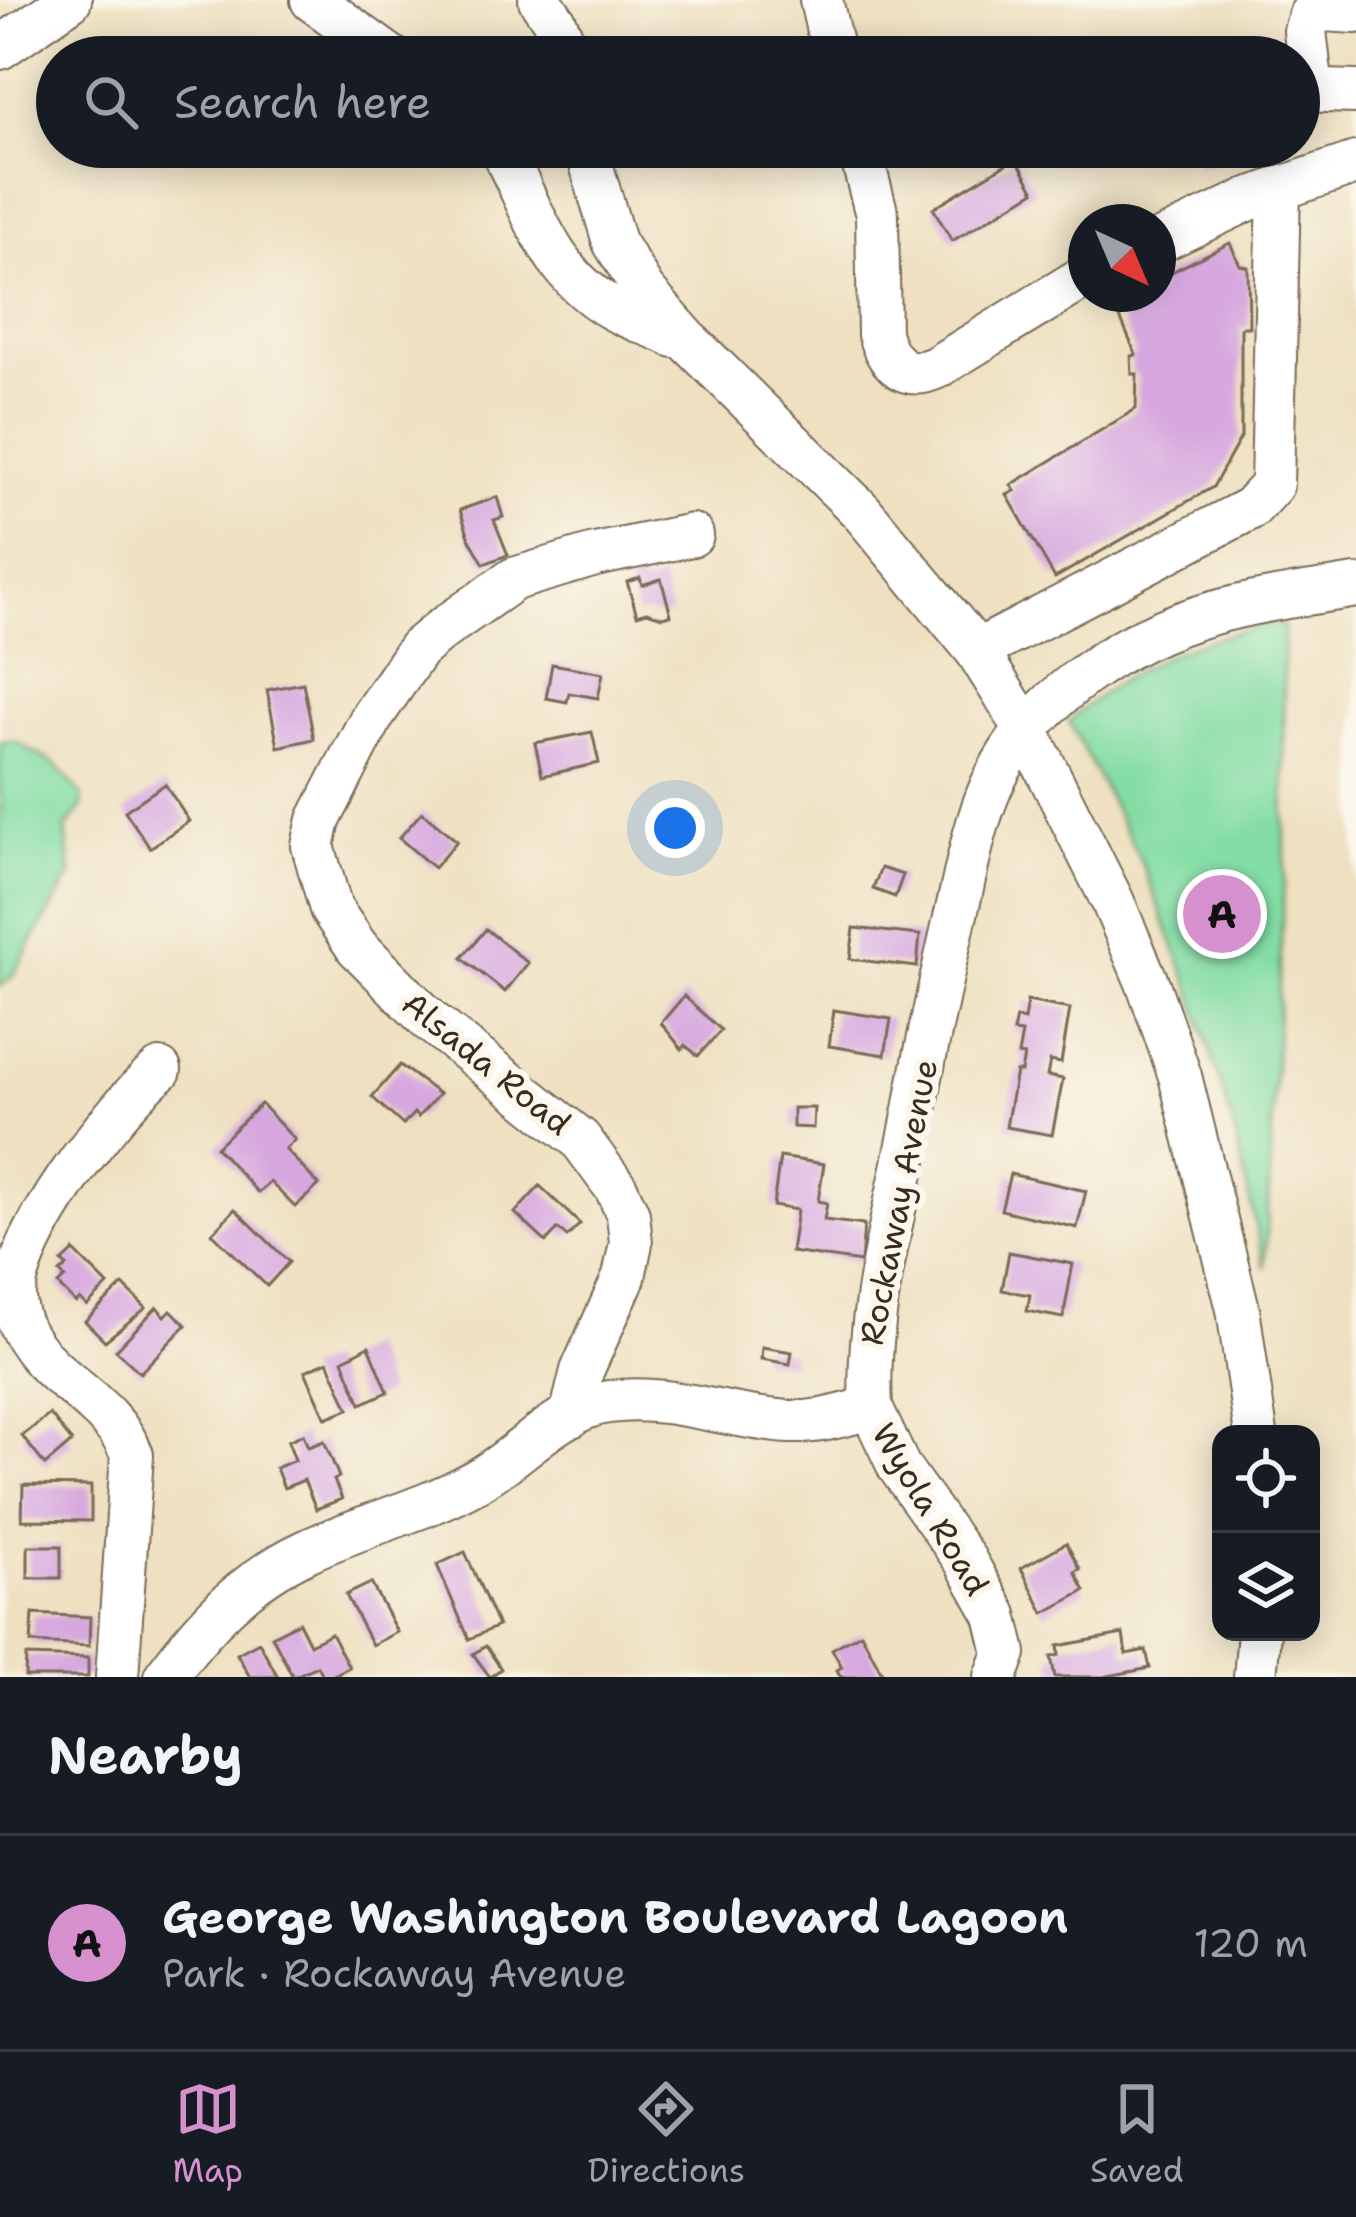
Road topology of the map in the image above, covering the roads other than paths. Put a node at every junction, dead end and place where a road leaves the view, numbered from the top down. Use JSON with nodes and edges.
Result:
{"nodes":[{"id":1,"x":70,"y":0,"type":"edge"},
{"id":2,"x":312,"y":0,"type":"edge"},
{"id":3,"x":540,"y":0,"type":"edge"},
{"id":4,"x":821,"y":0,"type":"edge"},
{"id":5,"x":1356,"y":12,"type":"edge"},
{"id":6,"x":362,"y":36,"type":"edge"},
{"id":7,"x":561,"y":36,"type":"edge"},
{"id":8,"x":829,"y":36,"type":"edge"},
{"id":9,"x":1305,"y":36,"type":"edge"},
{"id":10,"x":0,"y":48,"type":"edge"},
{"id":11,"x":1320,"y":89,"type":"edge"},
{"id":12,"x":1356,"y":92,"type":"edge"},
{"id":13,"x":1356,"y":163,"type":"edge"},
{"id":14,"x":510,"y":168,"type":"edge"},
{"id":15,"x":593,"y":168,"type":"edge"},
{"id":16,"x":865,"y":168,"type":"edge"},
{"id":17,"x":1279,"y":188,"type":"junction"},
{"id":18,"x":1176,"y":234,"type":"edge"},
{"id":19,"x":1068,"y":287,"type":"edge"},
{"id":20,"x":692,"y":344,"type":"junction"},
{"id":21,"x":692,"y":535,"type":"dead end"},
{"id":22,"x":1356,"y":586,"type":"edge"},
{"id":23,"x":977,"y":651,"type":"junction"},
{"id":24,"x":1027,"y":731,"type":"junction"},
{"id":25,"x":160,"y":1070,"type":"dead end"},
{"id":26,"x":872,"y":1408,"type":"junction"},
{"id":27,"x":571,"y":1416,"type":"junction"},
{"id":28,"x":1255,"y":1425,"type":"edge"},
{"id":29,"x":1258,"y":1641,"type":"edge"},
{"id":30,"x":117,"y":1677,"type":"edge"},
{"id":31,"x":165,"y":1677,"type":"edge"},
{"id":32,"x":995,"y":1677,"type":"edge"},
{"id":33,"x":1255,"y":1677,"type":"edge"}],
"edges":[{"from":1,"to":10,"type":"street"},
{"from":2,"to":6,"type":"street"},
{"from":3,"to":7,"type":"street"},
{"from":4,"to":8,"type":"street"},
{"from":5,"to":9,"type":"street"},
{"from":11,"to":12,"type":"street"},
{"from":13,"to":17,"type":"street"},
{"from":14,"to":20,"type":"street"},
{"from":15,"to":20,"type":"street"},
{"from":16,"to":19,"type":"street"},
{"from":17,"to":18,"type":"street"},
{"from":17,"to":23,"type":"street"},
{"from":20,"to":23,"type":"street"},
{"from":21,"to":27,"type":"street","name":"Alsada Road"},
{"from":22,"to":24,"type":"street","name":"Rockaway Avenue"},
{"from":23,"to":24,"type":"street"},
{"from":24,"to":26,"type":"street","name":"Rockaway Avenue"},
{"from":24,"to":28,"type":"street"},
{"from":25,"to":30,"type":"street"},
{"from":26,"to":27,"type":"street"},
{"from":26,"to":32,"type":"street","name":"Wyola Road"},
{"from":27,"to":31,"type":"street"},
{"from":29,"to":33,"type":"street"}]}
